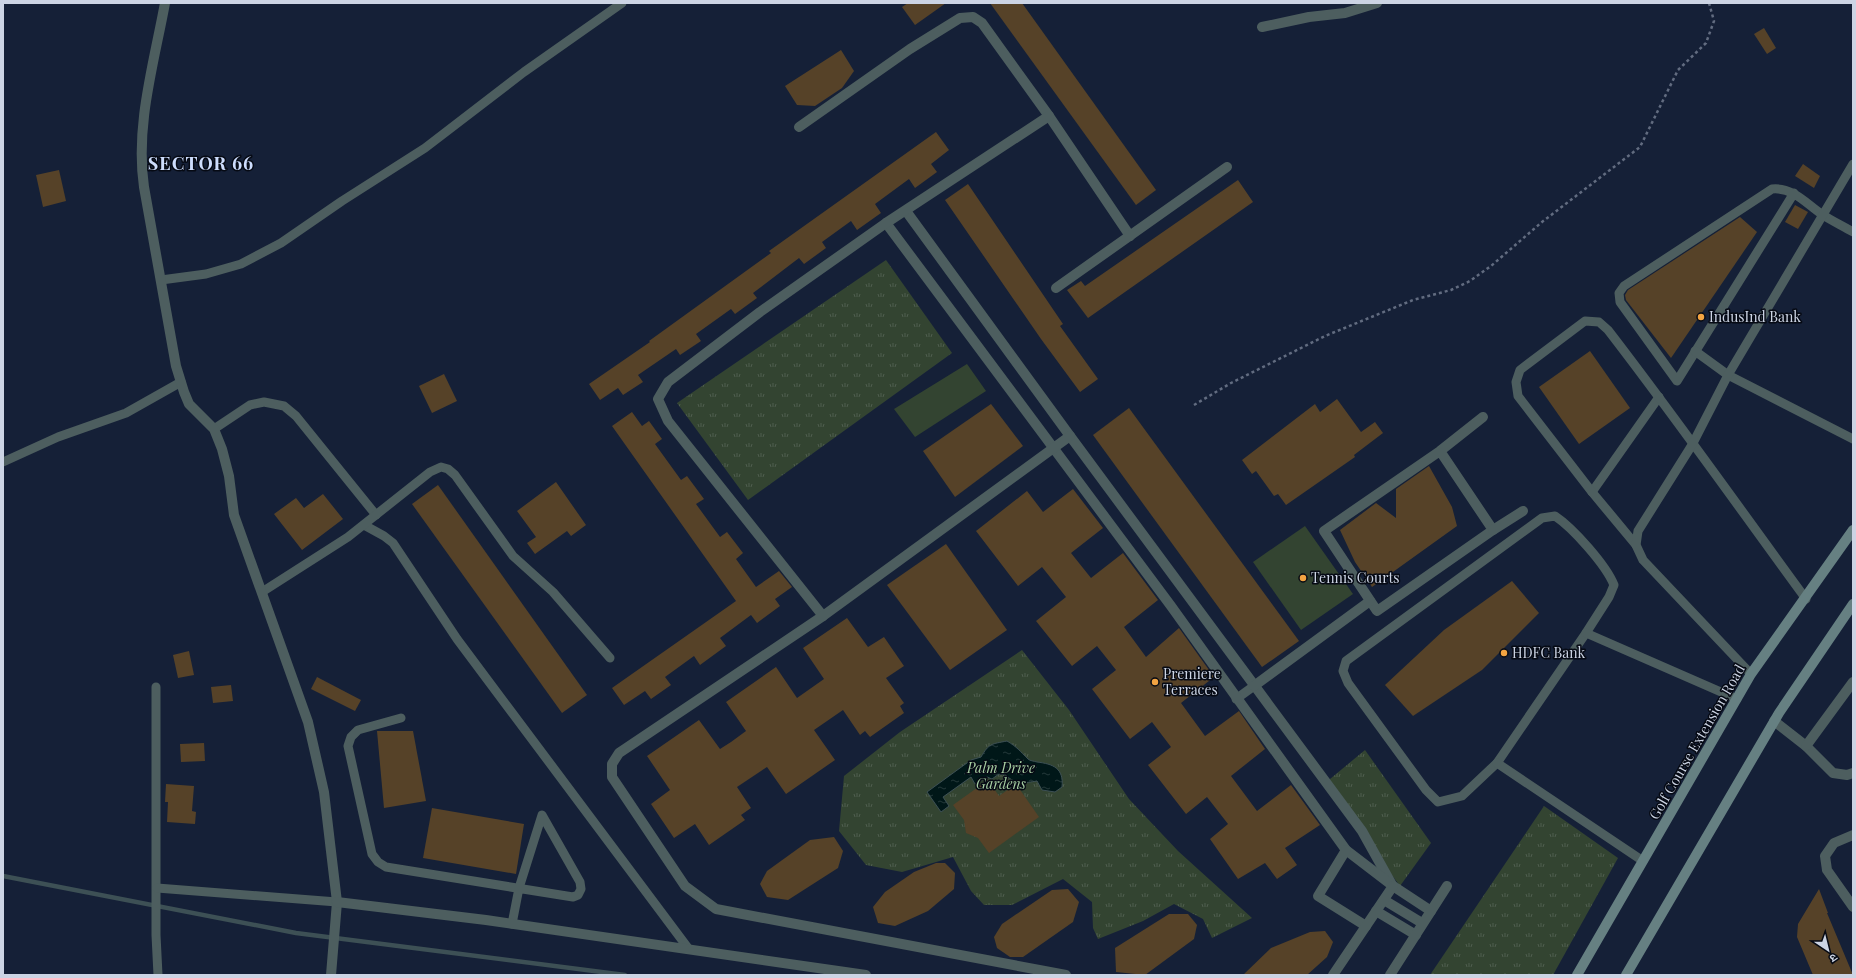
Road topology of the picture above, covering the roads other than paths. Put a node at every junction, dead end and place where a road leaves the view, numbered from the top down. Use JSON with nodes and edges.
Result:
{"nodes":[{"id":1,"x":165,"y":3,"type":"edge"},
{"id":2,"x":622,"y":3,"type":"edge"},
{"id":3,"x":1377,"y":3,"type":"edge"},
{"id":4,"x":1262,"y":27,"type":"dead end"},
{"id":5,"x":1049,"y":116,"type":"junction"},
{"id":6,"x":799,"y":127,"type":"dead end"},
{"id":7,"x":1853,"y":164,"type":"edge"},
{"id":8,"x":1227,"y":167,"type":"dead end"},
{"id":9,"x":1794,"y":193,"type":"junction"},
{"id":10,"x":906,"y":211,"type":"junction"},
{"id":11,"x":1822,"y":215,"type":"junction"},
{"id":12,"x":886,"y":223,"type":"junction"},
{"id":13,"x":1853,"y":232,"type":"edge"},
{"id":14,"x":1130,"y":236,"type":"junction"},
{"id":15,"x":160,"y":280,"type":"junction"},
{"id":16,"x":1056,"y":288,"type":"dead end"},
{"id":17,"x":1696,"y":351,"type":"junction"},
{"id":18,"x":1728,"y":375,"type":"junction"},
{"id":19,"x":181,"y":382,"type":"junction"},
{"id":20,"x":1659,"y":397,"type":"junction"},
{"id":21,"x":1483,"y":417,"type":"dead end"},
{"id":22,"x":214,"y":429,"type":"junction"},
{"id":23,"x":1070,"y":436,"type":"junction"},
{"id":24,"x":1853,"y":439,"type":"edge"},
{"id":25,"x":1692,"y":445,"type":"junction"},
{"id":26,"x":1052,"y":449,"type":"junction"},
{"id":27,"x":1440,"y":451,"type":"junction"},
{"id":28,"x":3,"y":462,"type":"edge"},
{"id":29,"x":1592,"y":492,"type":"junction"},
{"id":30,"x":1523,"y":511,"type":"dead end"},
{"id":31,"x":376,"y":516,"type":"junction"},
{"id":32,"x":364,"y":525,"type":"junction"},
{"id":33,"x":1493,"y":530,"type":"junction"},
{"id":34,"x":1853,"y":530,"type":"edge"},
{"id":35,"x":1636,"y":545,"type":"junction"},
{"id":36,"x":262,"y":592,"type":"junction"},
{"id":37,"x":1806,"y":599,"type":"junction"},
{"id":38,"x":1370,"y":601,"type":"junction"},
{"id":39,"x":1853,"y":604,"type":"edge"},
{"id":40,"x":823,"y":616,"type":"junction"},
{"id":41,"x":1586,"y":633,"type":"junction"},
{"id":42,"x":610,"y":658,"type":"dead end"},
{"id":43,"x":1751,"y":674,"type":"junction"},
{"id":44,"x":1853,"y":682,"type":"edge"},
{"id":45,"x":1254,"y":686,"type":"junction"},
{"id":46,"x":156,"y":687,"type":"dead end"},
{"id":47,"x":1236,"y":699,"type":"junction"},
{"id":48,"x":1737,"y":699,"type":"junction"},
{"id":49,"x":401,"y":718,"type":"dead end"},
{"id":50,"x":1774,"y":721,"type":"junction"},
{"id":51,"x":1806,"y":746,"type":"junction"},
{"id":52,"x":1497,"y":763,"type":"junction"},
{"id":53,"x":1853,"y":773,"type":"edge"},
{"id":54,"x":1853,"y":835,"type":"edge"},
{"id":55,"x":1346,"y":850,"type":"junction"},
{"id":56,"x":1643,"y":861,"type":"junction"},
{"id":57,"x":1393,"y":886,"type":"junction"},
{"id":58,"x":1447,"y":886,"type":"dead end"},
{"id":59,"x":156,"y":888,"type":"junction"},
{"id":60,"x":518,"y":888,"type":"junction"},
{"id":61,"x":1384,"y":900,"type":"junction"},
{"id":62,"x":337,"y":902,"type":"junction"},
{"id":63,"x":1853,"y":907,"type":"edge"},
{"id":64,"x":1376,"y":911,"type":"junction"},
{"id":65,"x":1431,"y":911,"type":"junction"},
{"id":66,"x":1422,"y":923,"type":"junction"},
{"id":67,"x":512,"y":924,"type":"junction"},
{"id":68,"x":1366,"y":926,"type":"junction"},
{"id":69,"x":1416,"y":935,"type":"junction"},
{"id":70,"x":688,"y":948,"type":"junction"},
{"id":71,"x":828,"y":972,"type":"edge"},
{"id":72,"x":158,"y":975,"type":"edge"},
{"id":73,"x":330,"y":975,"type":"edge"},
{"id":74,"x":866,"y":975,"type":"edge"},
{"id":75,"x":1066,"y":975,"type":"edge"},
{"id":76,"x":1333,"y":975,"type":"edge"},
{"id":77,"x":1390,"y":975,"type":"edge"},
{"id":78,"x":1577,"y":975,"type":"edge"},
{"id":79,"x":1626,"y":975,"type":"edge"}],
"edges":[{"from":1,"to":15,"type":"street"},
{"from":2,"to":15,"type":"lane"},
{"from":3,"to":4,"type":"street"},
{"from":5,"to":6,"type":"street"},
{"from":5,"to":10,"type":"street"},
{"from":5,"to":14,"type":"street"},
{"from":7,"to":11,"type":"lane"},
{"from":8,"to":14,"type":"street"},
{"from":9,"to":11,"type":"lane"},
{"from":9,"to":17,"type":"lane"},
{"from":9,"to":17,"type":"lane"},
{"from":10,"to":12,"type":"street"},
{"from":10,"to":23,"type":"street"},
{"from":11,"to":13,"type":"lane"},
{"from":11,"to":18,"type":"lane"},
{"from":12,"to":26,"type":"street"},
{"from":12,"to":40,"type":"street"},
{"from":14,"to":16,"type":"street"},
{"from":15,"to":19,"type":"street"},
{"from":17,"to":18,"type":"lane"},
{"from":18,"to":24,"type":"lane"},
{"from":18,"to":25,"type":"lane"},
{"from":19,"to":22,"type":"street"},
{"from":19,"to":28,"type":"lane"},
{"from":20,"to":25,"type":"lane"},
{"from":20,"to":29,"type":"lane"},
{"from":20,"to":29,"type":"lane"},
{"from":21,"to":27,"type":"street"},
{"from":22,"to":31,"type":"lane"},
{"from":22,"to":36,"type":"street"},
{"from":23,"to":26,"type":"street"},
{"from":23,"to":45,"type":"street"},
{"from":25,"to":35,"type":"lane"},
{"from":25,"to":37,"type":"lane"},
{"from":26,"to":40,"type":"street"},
{"from":26,"to":47,"type":"street"},
{"from":27,"to":33,"type":"street"},
{"from":27,"to":38,"type":"street"},
{"from":29,"to":35,"type":"lane"},
{"from":30,"to":33,"type":"street"},
{"from":31,"to":32,"type":"lane"},
{"from":31,"to":42,"type":"lane"},
{"from":32,"to":36,"type":"lane"},
{"from":32,"to":70,"type":"lane"},
{"from":33,"to":38,"type":"street"},
{"from":34,"to":37,"type":"main road","name":"Golf Course Extension Road"},
{"from":35,"to":43,"type":"lane"},
{"from":36,"to":62,"type":"street"},
{"from":37,"to":43,"type":"main road","name":"Golf Course Extension Road"},
{"from":38,"to":45,"type":"street"},
{"from":39,"to":50,"type":"main road"},
{"from":40,"to":75,"type":"street"},
{"from":41,"to":48,"type":"lane"},
{"from":41,"to":52,"type":"lane"},
{"from":41,"to":52,"type":"lane"},
{"from":43,"to":48,"type":"main road","name":"Golf Course Extension Road"},
{"from":44,"to":51,"type":"street"},
{"from":45,"to":47,"type":"lane"},
{"from":45,"to":57,"type":"street"},
{"from":46,"to":59,"type":"lane"},
{"from":47,"to":55,"type":"street"},
{"from":48,"to":56,"type":"main road","name":"Golf Course Extension Road"},
{"from":49,"to":60,"type":"lane"},
{"from":50,"to":51,"type":"street"},
{"from":50,"to":79,"type":"main road"},
{"from":51,"to":53,"type":"street"},
{"from":52,"to":56,"type":"lane"},
{"from":54,"to":63,"type":"street"},
{"from":55,"to":57,"type":"street"},
{"from":55,"to":68,"type":"street"},
{"from":56,"to":78,"type":"main road","name":"Golf Course Extension Road"},
{"from":57,"to":61,"type":"street"},
{"from":57,"to":65,"type":"street"},
{"from":58,"to":65,"type":"street"},
{"from":59,"to":62,"type":"lane"},
{"from":59,"to":72,"type":"lane"},
{"from":60,"to":60,"type":"lane"},
{"from":60,"to":67,"type":"lane"},
{"from":61,"to":64,"type":"street"},
{"from":61,"to":66,"type":"street"},
{"from":62,"to":67,"type":"street"},
{"from":62,"to":73,"type":"street"},
{"from":64,"to":68,"type":"street"},
{"from":64,"to":69,"type":"street"},
{"from":65,"to":66,"type":"street"},
{"from":66,"to":69,"type":"street"},
{"from":67,"to":70,"type":"street"},
{"from":68,"to":76,"type":"street"},
{"from":69,"to":77,"type":"street"},
{"from":70,"to":71,"type":"street"},
{"from":71,"to":74,"type":"street"}]}
